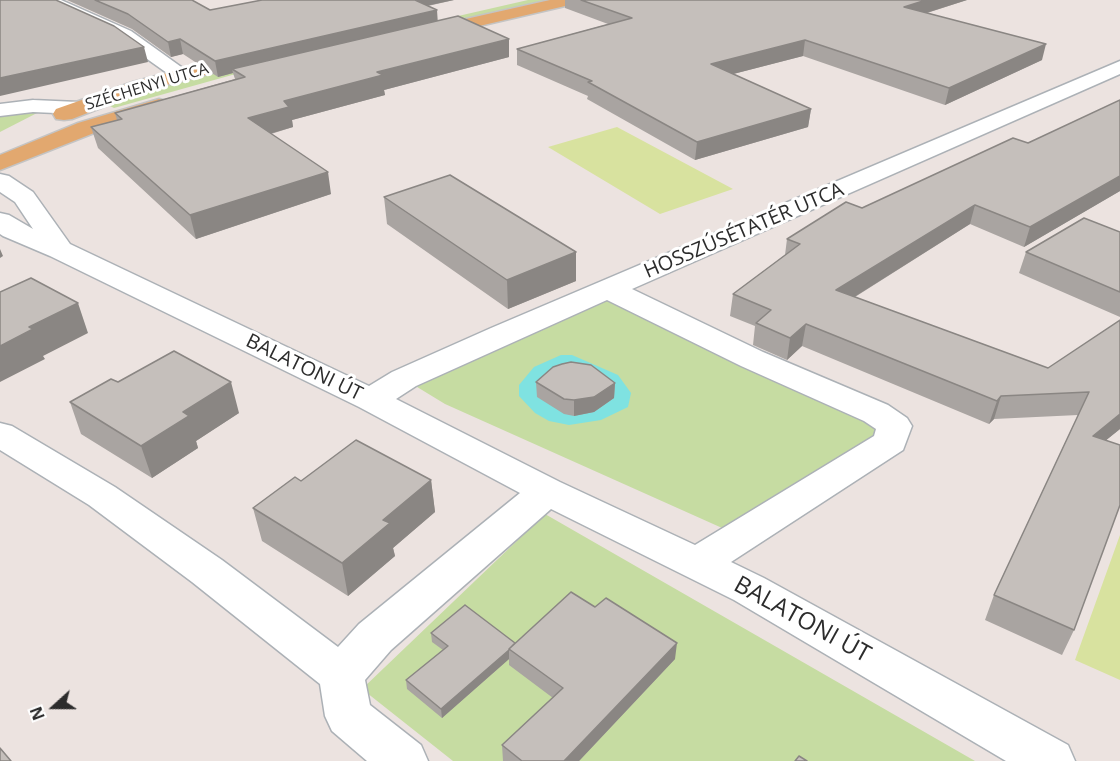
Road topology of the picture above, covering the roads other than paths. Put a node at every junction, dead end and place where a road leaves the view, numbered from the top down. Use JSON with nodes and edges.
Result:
{"nodes":[{"id":1,"x":48,"y":0,"type":"edge"},
{"id":2,"x":510,"y":0,"type":"edge"},
{"id":3,"x":572,"y":0,"type":"edge"},
{"id":4,"x":268,"y":53,"type":"edge"},
{"id":5,"x":1120,"y":67,"type":"edge"},
{"id":6,"x":181,"y":74,"type":"junction"},
{"id":7,"x":181,"y":98,"type":"edge"},
{"id":8,"x":78,"y":108,"type":"junction"},
{"id":9,"x":0,"y":110,"type":"edge"},
{"id":10,"x":33,"y":126,"type":"dead end"},
{"id":11,"x":0,"y":163,"type":"edge"},
{"id":12,"x":0,"y":181,"type":"edge"},
{"id":13,"x":0,"y":221,"type":"edge"},
{"id":14,"x":60,"y":250,"type":"junction"},
{"id":15,"x":610,"y":290,"type":"junction"},
{"id":16,"x":371,"y":400,"type":"junction"},
{"id":17,"x":0,"y":434,"type":"edge"},
{"id":18,"x":547,"y":491,"type":"junction"},
{"id":19,"x":696,"y":564,"type":"junction"},
{"id":20,"x":341,"y":675,"type":"junction"},
{"id":21,"x":403,"y":761,"type":"edge"},
{"id":22,"x":1050,"y":761,"type":"edge"}],
"edges":[{"from":1,"to":6,"type":"street"},
{"from":2,"to":3,"type":"main road"},
{"from":4,"to":6,"type":"main road","name":"SZÉCHENYI UTCA"},
{"from":5,"to":15,"type":"street","name":"HOSSZÚSÉTATÉR UTCA"},
{"from":6,"to":8,"type":"main road","name":"SZÉCHENYI UTCA"},
{"from":7,"to":11,"type":"main road","name":"SZÉCHENYI UTCA"},
{"from":8,"to":9,"type":"street"},
{"from":8,"to":10,"type":"main road","name":"SZÉCHENYI UTCA"},
{"from":12,"to":14,"type":"street"},
{"from":13,"to":14,"type":"street","name":"BALATONI ÚT"},
{"from":14,"to":16,"type":"street","name":"BALATONI ÚT"},
{"from":15,"to":16,"type":"street","name":"HOSSZÚSÉTATÉR UTCA"},
{"from":15,"to":19,"type":"street"},
{"from":16,"to":18,"type":"street","name":"BALATONI ÚT"},
{"from":17,"to":20,"type":"street"},
{"from":18,"to":19,"type":"street","name":"BALATONI ÚT"},
{"from":18,"to":20,"type":"street"},
{"from":19,"to":22,"type":"street","name":"BALATONI ÚT"},
{"from":20,"to":21,"type":"street"}]}
